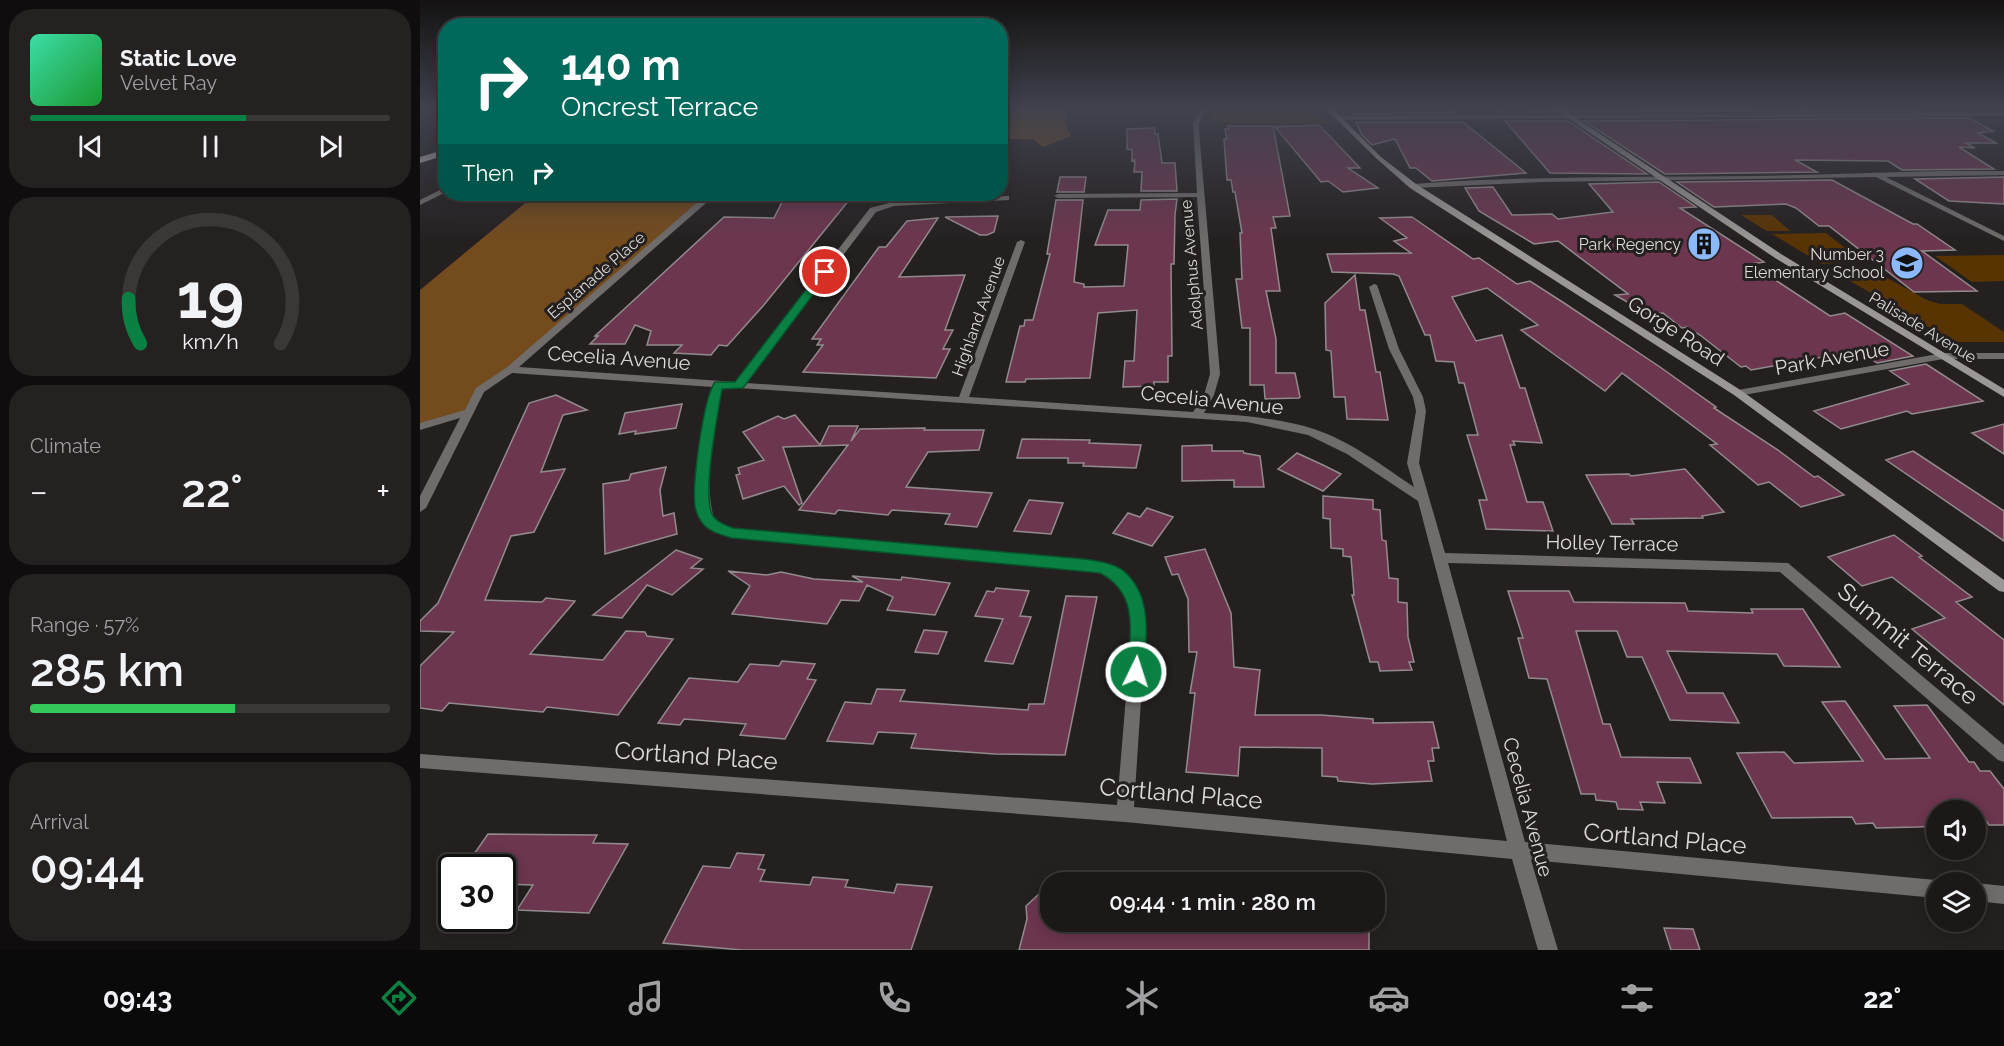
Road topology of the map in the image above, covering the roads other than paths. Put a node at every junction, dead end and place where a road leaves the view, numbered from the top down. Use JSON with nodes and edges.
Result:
{"nodes":[{"id":1,"x":1198,"y":152,"type":"edge"},
{"id":2,"x":1373,"y":152,"type":"edge"},
{"id":3,"x":1622,"y":152,"type":"edge"},
{"id":4,"x":438,"y":154,"type":"edge"},
{"id":5,"x":420,"y":160,"type":"edge"},
{"id":6,"x":2004,"y":173,"type":"edge"},
{"id":7,"x":1875,"y":174,"type":"junction"},
{"id":8,"x":1659,"y":177,"type":"junction"},
{"id":9,"x":1413,"y":186,"type":"junction"},
{"id":10,"x":438,"y":193,"type":"edge"},
{"id":11,"x":1200,"y":195,"type":"junction"},
{"id":12,"x":1058,"y":196,"type":"dead end"},
{"id":13,"x":950,"y":201,"type":"edge"},
{"id":14,"x":421,"y":202,"type":"edge"},
{"id":15,"x":702,"y":202,"type":"dead end"},
{"id":16,"x":2004,"y":239,"type":"edge"},
{"id":17,"x":1021,"y":242,"type":"dead end"},
{"id":18,"x":1374,"y":287,"type":"dead end"},
{"id":19,"x":1943,"y":356,"type":"junction"},
{"id":20,"x":2004,"y":356,"type":"edge"},
{"id":21,"x":510,"y":369,"type":"junction"},
{"id":22,"x":719,"y":384,"type":"junction"},
{"id":23,"x":738,"y":386,"type":"junction"},
{"id":24,"x":1738,"y":393,"type":"junction"},
{"id":25,"x":2004,"y":394,"type":"edge"},
{"id":26,"x":963,"y":399,"type":"junction"},
{"id":27,"x":469,"y":412,"type":"junction"},
{"id":28,"x":1196,"y":417,"type":"junction"},
{"id":29,"x":420,"y":427,"type":"edge"},
{"id":30,"x":1424,"y":500,"type":"junction"},
{"id":31,"x":420,"y":508,"type":"edge"},
{"id":32,"x":1441,"y":558,"type":"junction"},
{"id":33,"x":1783,"y":567,"type":"joint"},
{"id":34,"x":2004,"y":587,"type":"edge"},
{"id":35,"x":2004,"y":755,"type":"edge"},
{"id":36,"x":420,"y":761,"type":"edge"},
{"id":37,"x":1125,"y":814,"type":"junction"},
{"id":38,"x":1519,"y":852,"type":"junction"},
{"id":39,"x":1926,"y":888,"type":"edge"},
{"id":40,"x":1986,"y":893,"type":"edge"},
{"id":41,"x":2004,"y":895,"type":"edge"},
{"id":42,"x":1548,"y":950,"type":"edge"}],
"edges":[{"from":1,"to":11,"type":"street","name":"Adolphus Avenue"},
{"from":2,"to":9,"type":"main road","name":"Gorge Road"},
{"from":3,"to":8,"type":"main road","name":"Palisade Avenue"},
{"from":4,"to":5,"type":"main road"},
{"from":6,"to":7,"type":"street"},
{"from":7,"to":8,"type":"street"},
{"from":7,"to":16,"type":"street"},
{"from":8,"to":9,"type":"street"},
{"from":8,"to":19,"type":"main road","name":"Palisade Avenue"},
{"from":9,"to":24,"type":"main road","name":"Gorge Road"},
{"from":10,"to":14,"type":"street"},
{"from":11,"to":12,"type":"street"},
{"from":11,"to":28,"type":"street","name":"Adolphus Avenue"},
{"from":13,"to":23,"type":"street"},
{"from":15,"to":21,"type":"street","name":"Esplanade Place"},
{"from":17,"to":26,"type":"street","name":"Highland Avenue"},
{"from":18,"to":30,"type":"street"},
{"from":19,"to":20,"type":"street","name":"Park Avenue"},
{"from":19,"to":24,"type":"street","name":"Park Avenue"},
{"from":19,"to":25,"type":"main road","name":"Palisade Avenue"},
{"from":21,"to":22,"type":"street","name":"Cecelia Avenue"},
{"from":21,"to":27,"type":"street","name":"Esplanade Place"},
{"from":22,"to":23,"type":"street","name":"Cecelia Avenue"},
{"from":22,"to":37,"type":"street"},
{"from":23,"to":26,"type":"street","name":"Cecelia Avenue"},
{"from":24,"to":34,"type":"main road","name":"Gorge Road"},
{"from":26,"to":28,"type":"street","name":"Cecelia Avenue"},
{"from":27,"to":29,"type":"street"},
{"from":27,"to":31,"type":"street","name":"Esplanade Place"},
{"from":28,"to":30,"type":"street","name":"Cecelia Avenue"},
{"from":30,"to":32,"type":"street","name":"Cecelia Avenue"},
{"from":32,"to":33,"type":"street","name":"Holley Terrace"},
{"from":32,"to":38,"type":"street","name":"Cecelia Avenue"},
{"from":33,"to":35,"type":"street","name":"Summit Terrace"},
{"from":36,"to":37,"type":"street","name":"Cortland Place"},
{"from":37,"to":38,"type":"street","name":"Cortland Place"},
{"from":38,"to":39,"type":"street","name":"Cortland Place"},
{"from":38,"to":42,"type":"street","name":"Cecelia Avenue"},
{"from":40,"to":41,"type":"street"}]}
